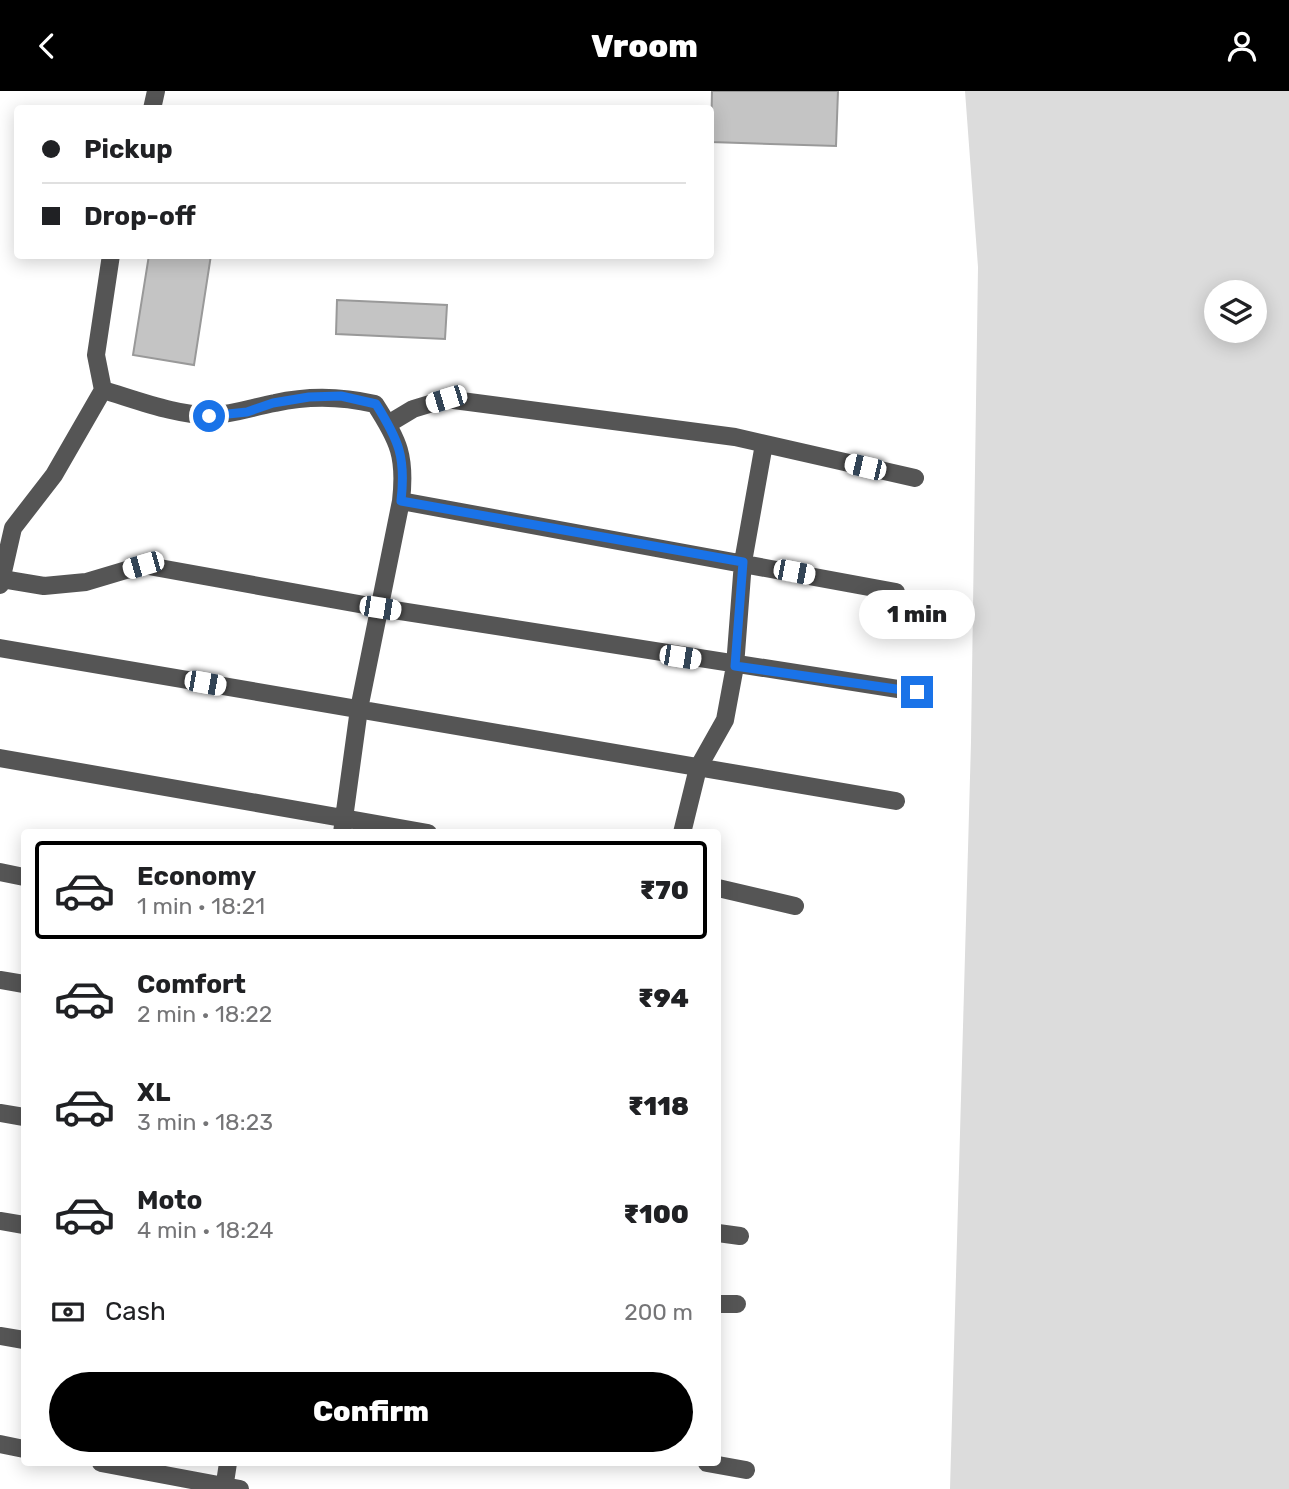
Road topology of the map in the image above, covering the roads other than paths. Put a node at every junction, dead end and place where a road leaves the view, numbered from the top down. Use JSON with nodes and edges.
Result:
{"nodes":[{"id":1,"x":110,"y":259,"type":"edge"},
{"id":2,"x":103,"y":390,"type":"junction"},
{"id":3,"x":388,"y":424,"type":"junction"},
{"id":4,"x":764,"y":444,"type":"junction"},
{"id":5,"x":915,"y":478,"type":"dead end"},
{"id":6,"x":401,"y":501,"type":"junction"},
{"id":7,"x":743,"y":562,"type":"junction"},
{"id":8,"x":1,"y":582,"type":"edge"},
{"id":9,"x":896,"y":592,"type":"dead end"},
{"id":10,"x":380,"y":608,"type":"junction"},
{"id":11,"x":0,"y":648,"type":"edge"},
{"id":12,"x":735,"y":666,"type":"junction"},
{"id":13,"x":917,"y":692,"type":"dead end"},
{"id":14,"x":359,"y":709,"type":"junction"},
{"id":15,"x":0,"y":758,"type":"edge"},
{"id":16,"x":698,"y":768,"type":"junction"},
{"id":17,"x":896,"y":801,"type":"dead end"},
{"id":18,"x":343,"y":825,"type":"edge"},
{"id":19,"x":386,"y":829,"type":"edge"},
{"id":20,"x":683,"y":829,"type":"edge"},
{"id":21,"x":0,"y":872,"type":"edge"},
{"id":22,"x":21,"y":876,"type":"edge"},
{"id":23,"x":721,"y":889,"type":"edge"},
{"id":24,"x":795,"y":906,"type":"dead end"},
{"id":25,"x":0,"y":980,"type":"edge"},
{"id":26,"x":21,"y":984,"type":"edge"},
{"id":27,"x":0,"y":1113,"type":"edge"},
{"id":28,"x":21,"y":1116,"type":"edge"},
{"id":29,"x":0,"y":1221,"type":"edge"},
{"id":30,"x":21,"y":1224,"type":"edge"},
{"id":31,"x":721,"y":1234,"type":"edge"},
{"id":32,"x":740,"y":1237,"type":"dead end"},
{"id":33,"x":721,"y":1304,"type":"edge"},
{"id":34,"x":737,"y":1304,"type":"dead end"},
{"id":35,"x":0,"y":1336,"type":"edge"},
{"id":36,"x":21,"y":1340,"type":"edge"},
{"id":37,"x":0,"y":1444,"type":"edge"},
{"id":38,"x":21,"y":1448,"type":"edge"},
{"id":39,"x":116,"y":1466,"type":"edge"},
{"id":40,"x":228,"y":1466,"type":"edge"},
{"id":41,"x":721,"y":1466,"type":"edge"},
{"id":42,"x":746,"y":1470,"type":"dead end"},
{"id":43,"x":229,"y":1488,"type":"edge"}],
"edges":[{"from":1,"to":2,"type":"street"},
{"from":2,"to":3,"type":"street"},
{"from":2,"to":8,"type":"street"},
{"from":3,"to":4,"type":"street"},
{"from":3,"to":6,"type":"street"},
{"from":4,"to":5,"type":"street"},
{"from":4,"to":7,"type":"street"},
{"from":6,"to":7,"type":"street"},
{"from":6,"to":10,"type":"street"},
{"from":7,"to":9,"type":"street"},
{"from":7,"to":12,"type":"street"},
{"from":8,"to":10,"type":"street"},
{"from":10,"to":12,"type":"street"},
{"from":10,"to":14,"type":"street"},
{"from":11,"to":14,"type":"street"},
{"from":12,"to":13,"type":"street"},
{"from":12,"to":16,"type":"street"},
{"from":14,"to":16,"type":"street"},
{"from":14,"to":18,"type":"street"},
{"from":15,"to":18,"type":"street"},
{"from":16,"to":17,"type":"street"},
{"from":16,"to":20,"type":"street"},
{"from":18,"to":19,"type":"street"},
{"from":21,"to":22,"type":"street"},
{"from":23,"to":24,"type":"street"},
{"from":25,"to":26,"type":"street"},
{"from":27,"to":28,"type":"street"},
{"from":29,"to":30,"type":"street"},
{"from":31,"to":32,"type":"street"},
{"from":33,"to":34,"type":"street"},
{"from":35,"to":36,"type":"street"},
{"from":37,"to":38,"type":"street"},
{"from":39,"to":43,"type":"street"},
{"from":40,"to":43,"type":"street"},
{"from":41,"to":42,"type":"street"}]}
